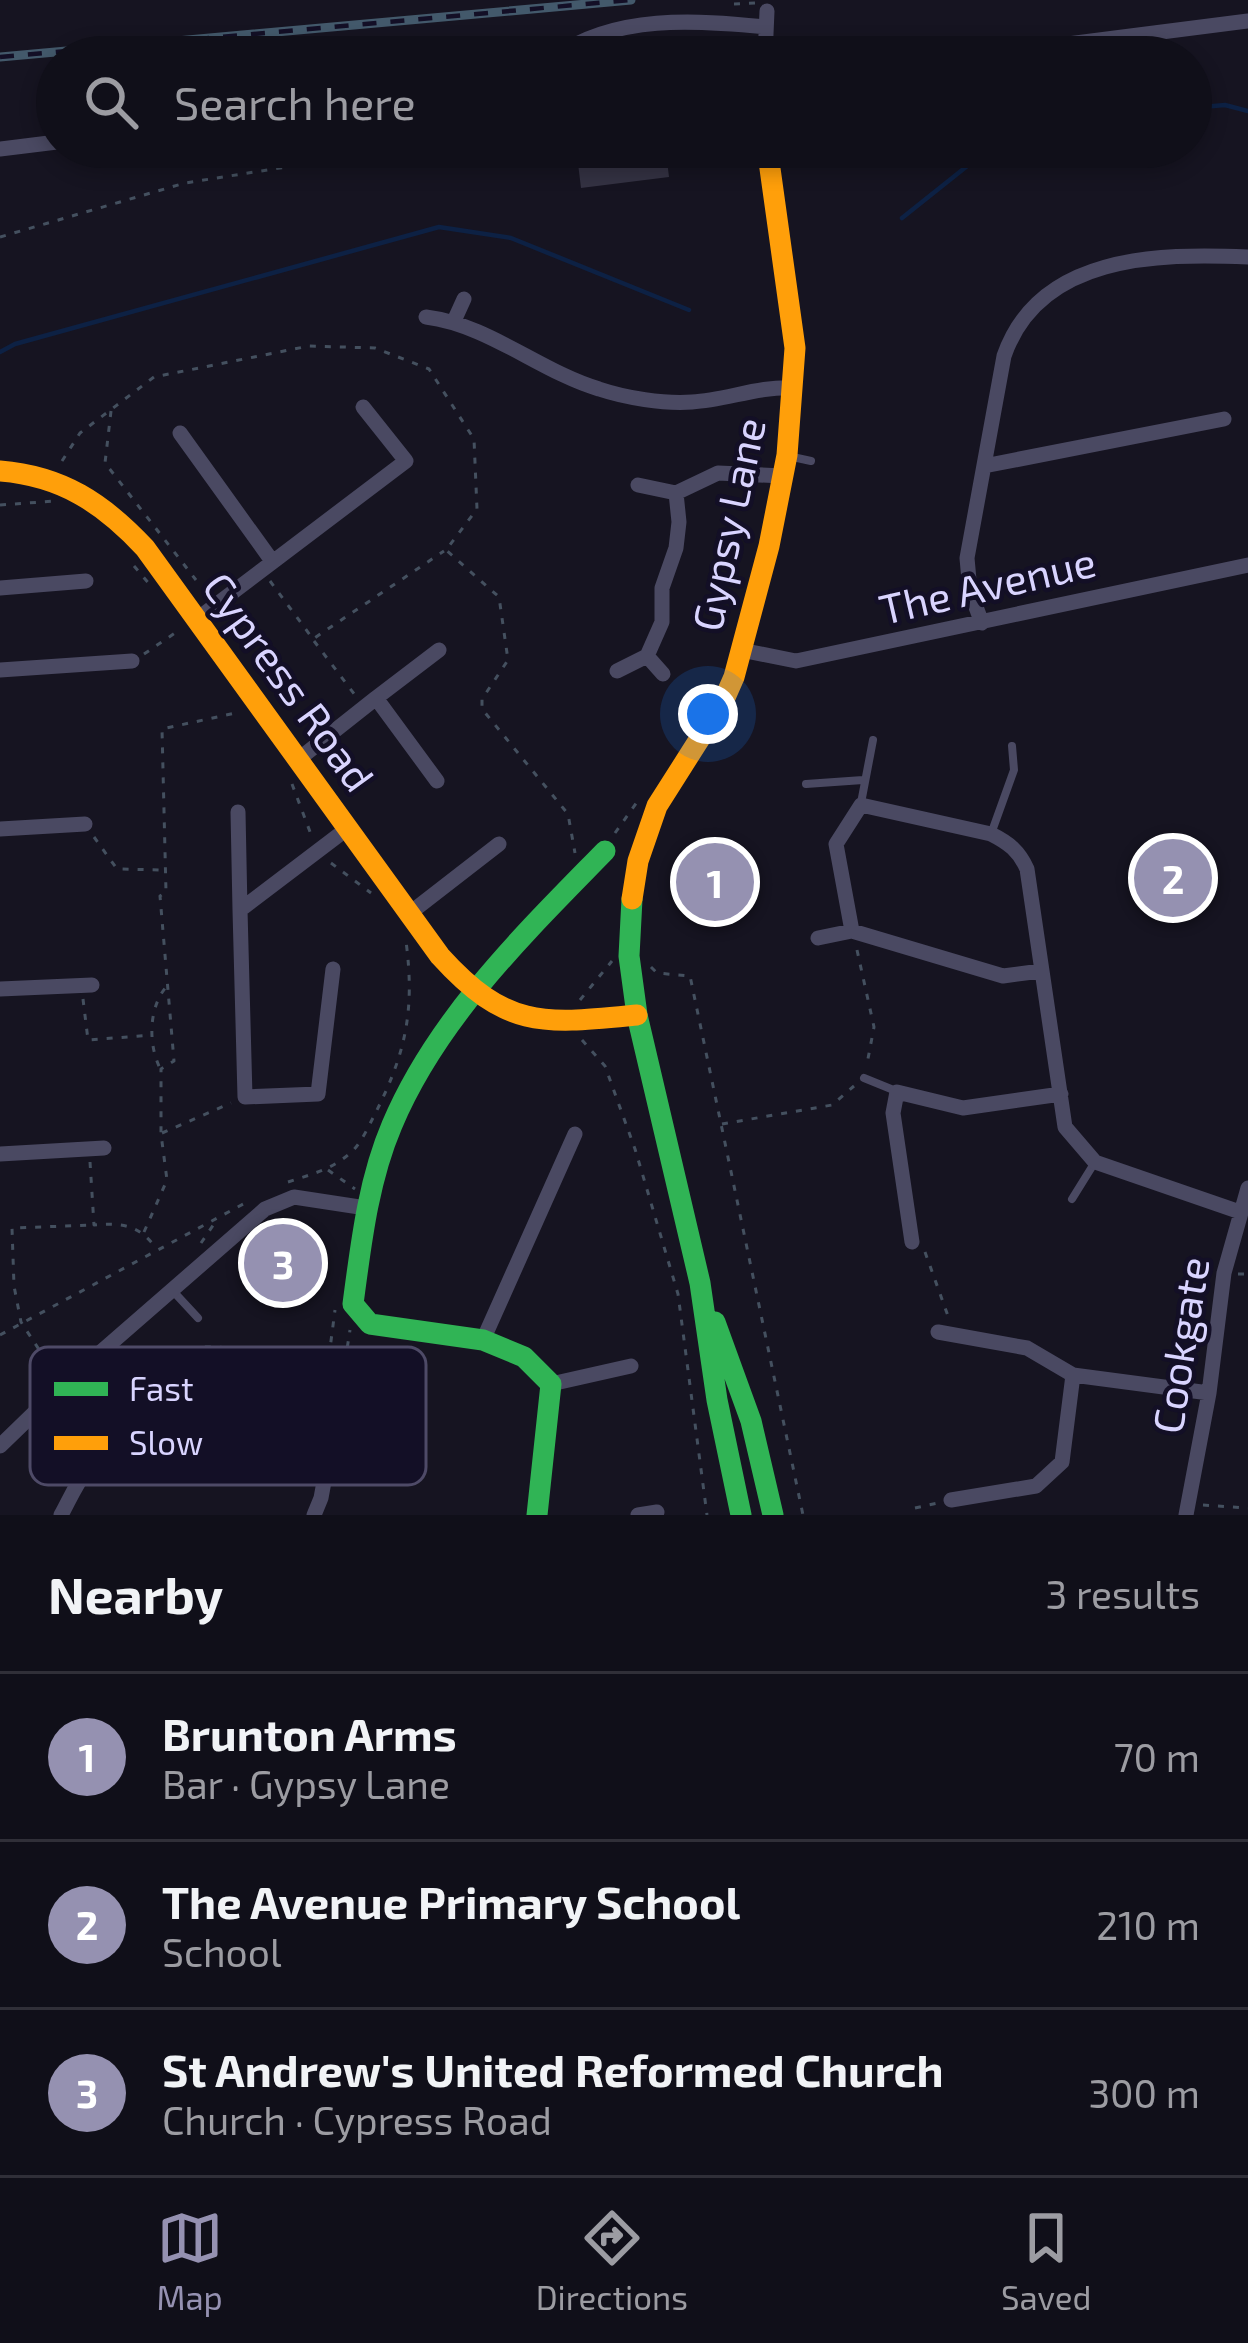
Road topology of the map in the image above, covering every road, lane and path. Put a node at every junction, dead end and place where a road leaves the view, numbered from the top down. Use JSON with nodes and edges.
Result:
{"nodes":[{"id":1,"x":734,"y":4,"type":"dead end"},
{"id":2,"x":767,"y":14,"type":"junction"},
{"id":3,"x":1248,"y":21,"type":"edge"},
{"id":4,"x":594,"y":36,"type":"edge"},
{"id":5,"x":766,"y":36,"type":"edge"},
{"id":6,"x":1130,"y":36,"type":"edge"},
{"id":7,"x":36,"y":144,"type":"edge"},
{"id":8,"x":0,"y":148,"type":"edge"},
{"id":9,"x":280,"y":168,"type":"edge"},
{"id":10,"x":770,"y":168,"type":"edge"},
{"id":11,"x":0,"y":237,"type":"edge"},
{"id":12,"x":1248,"y":256,"type":"edge"},
{"id":13,"x":464,"y":299,"type":"dead end"},
{"id":14,"x":426,"y":317,"type":"dead end"},
{"id":15,"x":454,"y":320,"type":"junction"},
{"id":16,"x":794,"y":388,"type":"junction"},
{"id":17,"x":363,"y":407,"type":"dead end"},
{"id":18,"x":112,"y":409,"type":"junction"},
{"id":19,"x":1224,"y":419,"type":"dead end"},
{"id":20,"x":180,"y":433,"type":"dead end"},
{"id":21,"x":811,"y":460,"type":"dead end"},
{"id":22,"x":785,"y":466,"type":"junction"},
{"id":23,"x":984,"y":466,"type":"junction"},
{"id":24,"x":0,"y":472,"type":"edge"},
{"id":25,"x":50,"y":477,"type":"junction"},
{"id":26,"x":638,"y":485,"type":"dead end"},
{"id":27,"x":676,"y":493,"type":"junction"},
{"id":28,"x":67,"y":501,"type":"dead end"},
{"id":29,"x":0,"y":505,"type":"edge"},
{"id":30,"x":446,"y":550,"type":"junction"},
{"id":31,"x":128,"y":557,"type":"dead end"},
{"id":32,"x":1248,"y":565,"type":"edge"},
{"id":33,"x":267,"y":566,"type":"junction"},
{"id":34,"x":196,"y":580,"type":"dead end"},
{"id":35,"x":86,"y":581,"type":"dead end"},
{"id":36,"x":0,"y":588,"type":"edge"},
{"id":37,"x":156,"y":592,"type":"dead end"},
{"id":38,"x":196,"y":620,"type":"junction"},
{"id":39,"x":982,"y":623,"type":"junction"},
{"id":40,"x":313,"y":639,"type":"junction"},
{"id":41,"x":439,"y":650,"type":"dead end"},
{"id":42,"x":741,"y":650,"type":"junction"},
{"id":43,"x":647,"y":656,"type":"junction"},
{"id":44,"x":133,"y":661,"type":"joint"},
{"id":45,"x":0,"y":670,"type":"edge"},
{"id":46,"x":616,"y":671,"type":"dead end"},
{"id":47,"x":663,"y":674,"type":"dead end"},
{"id":48,"x":370,"y":703,"type":"junction"},
{"id":49,"x":259,"y":708,"type":"junction"},
{"id":50,"x":873,"y":740,"type":"dead end"},
{"id":51,"x":1012,"y":746,"type":"dead end"},
{"id":52,"x":294,"y":769,"type":"junction"},
{"id":53,"x":863,"y":780,"type":"junction"},
{"id":54,"x":436,"y":781,"type":"dead end"},
{"id":55,"x":806,"y":784,"type":"dead end"},
{"id":56,"x":639,"y":800,"type":"dead end"},
{"id":57,"x":861,"y":805,"type":"junction"},
{"id":58,"x":238,"y":812,"type":"dead end"},
{"id":59,"x":85,"y":824,"type":"joint"},
{"id":60,"x":348,"y":828,"type":"junction"},
{"id":61,"x":0,"y":829,"type":"edge"},
{"id":62,"x":991,"y":834,"type":"junction"},
{"id":63,"x":499,"y":844,"type":"dead end"},
{"id":64,"x":605,"y":851,"type":"joint"},
{"id":65,"x":317,"y":852,"type":"junction"},
{"id":66,"x":166,"y":871,"type":"junction"},
{"id":67,"x":584,"y":873,"type":"junction"},
{"id":68,"x":378,"y":899,"type":"dead end"},
{"id":69,"x":240,"y":910,"type":"junction"},
{"id":70,"x":410,"y":913,"type":"junction"},
{"id":71,"x":852,"y":931,"type":"junction"},
{"id":72,"x":818,"y":938,"type":"dead end"},
{"id":73,"x":629,"y":956,"type":"junction"},
{"id":74,"x":333,"y":969,"type":"dead end"},
{"id":75,"x":1041,"y":971,"type":"junction"},
{"id":76,"x":87,"y":985,"type":"joint"},
{"id":77,"x":169,"y":985,"type":"junction"},
{"id":78,"x":0,"y":989,"type":"edge"},
{"id":79,"x":476,"y":996,"type":"junction"},
{"id":80,"x":637,"y":1015,"type":"junction"},
{"id":81,"x":574,"y":1021,"type":"junction"},
{"id":82,"x":153,"y":1035,"type":"junction"},
{"id":83,"x":161,"y":1069,"type":"junction"},
{"id":84,"x":864,"y":1078,"type":"junction"},
{"id":85,"x":897,"y":1092,"type":"junction"},
{"id":86,"x":1060,"y":1094,"type":"junction"},
{"id":87,"x":245,"y":1097,"type":"junction"},
{"id":88,"x":721,"y":1124,"type":"junction"},
{"id":89,"x":161,"y":1134,"type":"junction"},
{"id":90,"x":575,"y":1134,"type":"dead end"},
{"id":91,"x":97,"y":1148,"type":"joint"},
{"id":92,"x":0,"y":1154,"type":"edge"},
{"id":93,"x":1096,"y":1162,"type":"junction"},
{"id":94,"x":327,"y":1169,"type":"junction"},
{"id":95,"x":275,"y":1188,"type":"dead end"},
{"id":96,"x":1248,"y":1188,"type":"edge"},
{"id":97,"x":260,"y":1195,"type":"dead end"},
{"id":98,"x":1072,"y":1198,"type":"dead end"},
{"id":99,"x":358,"y":1206,"type":"junction"},
{"id":100,"x":1240,"y":1212,"type":"junction"},
{"id":101,"x":94,"y":1225,"type":"junction"},
{"id":102,"x":144,"y":1232,"type":"junction"},
{"id":103,"x":912,"y":1242,"type":"joint"},
{"id":104,"x":158,"y":1250,"type":"junction"},
{"id":105,"x":700,"y":1282,"type":"junction"},
{"id":106,"x":170,"y":1289,"type":"junction"},
{"id":107,"x":345,"y":1304,"type":"junction"},
{"id":108,"x":198,"y":1318,"type":"dead end"},
{"id":109,"x":21,"y":1322,"type":"junction"},
{"id":110,"x":938,"y":1332,"type":"joint"},
{"id":111,"x":0,"y":1334,"type":"edge"},
{"id":112,"x":483,"y":1340,"type":"junction"},
{"id":113,"x":38,"y":1347,"type":"edge"},
{"id":114,"x":105,"y":1347,"type":"edge"},
{"id":115,"x":339,"y":1347,"type":"edge"},
{"id":116,"x":344,"y":1347,"type":"edge"},
{"id":117,"x":631,"y":1366,"type":"dead end"},
{"id":118,"x":1073,"y":1376,"type":"junction"},
{"id":119,"x":551,"y":1384,"type":"junction"},
{"id":120,"x":1209,"y":1393,"type":"junction"},
{"id":121,"x":30,"y":1417,"type":"edge"},
{"id":122,"x":0,"y":1446,"type":"edge"},
{"id":123,"x":78,"y":1485,"type":"edge"},
{"id":124,"x":322,"y":1485,"type":"edge"},
{"id":125,"x":951,"y":1500,"type":"joint"},
{"id":126,"x":915,"y":1508,"type":"dead end"},
{"id":127,"x":1248,"y":1508,"type":"edge"},
{"id":128,"x":1188,"y":1509,"type":"edge"},
{"id":129,"x":657,"y":1512,"type":"dead end"},
{"id":130,"x":61,"y":1515,"type":"edge"},
{"id":131,"x":314,"y":1515,"type":"edge"},
{"id":132,"x":537,"y":1515,"type":"edge"},
{"id":133,"x":638,"y":1515,"type":"edge"},
{"id":134,"x":707,"y":1515,"type":"edge"},
{"id":135,"x":741,"y":1515,"type":"edge"},
{"id":136,"x":773,"y":1515,"type":"edge"},
{"id":137,"x":803,"y":1515,"type":"edge"}],
"edges":[{"from":1,"to":2,"type":"path"},
{"from":2,"to":4,"type":"street"},
{"from":2,"to":5,"type":"street"},
{"from":3,"to":6,"type":"street"},
{"from":7,"to":8,"type":"street"},
{"from":9,"to":11,"type":"path"},
{"from":10,"to":16,"type":"street","name":"Gypsy Lane"},
{"from":12,"to":23,"type":"street"},
{"from":13,"to":15,"type":"street"},
{"from":14,"to":15,"type":"street"},
{"from":15,"to":16,"type":"street"},
{"from":16,"to":22,"type":"street","name":"Gypsy Lane"},
{"from":17,"to":33,"type":"street"},
{"from":18,"to":25,"type":"path"},
{"from":18,"to":30,"type":"path"},
{"from":18,"to":34,"type":"path"},
{"from":19,"to":23,"type":"street"},
{"from":20,"to":33,"type":"street"},
{"from":21,"to":22,"type":"lane"},
{"from":22,"to":27,"type":"street"},
{"from":22,"to":42,"type":"street","name":"Gypsy Lane"},
{"from":23,"to":39,"type":"street"},
{"from":24,"to":25,"type":"street","name":"Cypress Road"},
{"from":25,"to":38,"type":"street","name":"Cypress Road"},
{"from":26,"to":27,"type":"street"},
{"from":27,"to":43,"type":"street"},
{"from":28,"to":29,"type":"path"},
{"from":30,"to":40,"type":"path"},
{"from":30,"to":67,"type":"path"},
{"from":31,"to":37,"type":"path"},
{"from":32,"to":39,"type":"street","name":"The Avenue"},
{"from":33,"to":38,"type":"street"},
{"from":33,"to":40,"type":"path"},
{"from":35,"to":36,"type":"street"},
{"from":38,"to":44,"type":"path"},
{"from":38,"to":49,"type":"street","name":"Cypress Road"},
{"from":39,"to":42,"type":"street","name":"The Avenue"},
{"from":40,"to":48,"type":"path"},
{"from":41,"to":48,"type":"street"},
{"from":42,"to":73,"type":"street","name":"Gypsy Lane"},
{"from":43,"to":46,"type":"street"},
{"from":43,"to":47,"type":"street"},
{"from":44,"to":45,"type":"street"},
{"from":48,"to":52,"type":"street"},
{"from":48,"to":54,"type":"street"},
{"from":49,"to":52,"type":"street","name":"Cypress Road"},
{"from":49,"to":66,"type":"path"},
{"from":50,"to":53,"type":"lane"},
{"from":51,"to":62,"type":"lane"},
{"from":52,"to":60,"type":"street","name":"Cypress Road"},
{"from":52,"to":65,"type":"path"},
{"from":53,"to":55,"type":"lane"},
{"from":53,"to":57,"type":"lane"},
{"from":56,"to":64,"type":"path"},
{"from":57,"to":62,"type":"street"},
{"from":57,"to":71,"type":"street"},
{"from":58,"to":69,"type":"street"},
{"from":59,"to":61,"type":"street"},
{"from":59,"to":66,"type":"path"},
{"from":60,"to":65,"type":"street"},
{"from":60,"to":70,"type":"street","name":"Cypress Road"},
{"from":62,"to":75,"type":"street"},
{"from":63,"to":70,"type":"street"},
{"from":64,"to":67,"type":"street"},
{"from":65,"to":68,"type":"path"},
{"from":65,"to":69,"type":"street"},
{"from":66,"to":77,"type":"path"},
{"from":67,"to":79,"type":"street"},
{"from":69,"to":87,"type":"street"},
{"from":70,"to":79,"type":"street","name":"Cypress Road"},
{"from":70,"to":94,"type":"path"},
{"from":71,"to":72,"type":"street"},
{"from":71,"to":75,"type":"street"},
{"from":71,"to":84,"type":"path"},
{"from":73,"to":80,"type":"street","name":"Gypsy Lane"},
{"from":73,"to":81,"type":"path"},
{"from":73,"to":88,"type":"path"},
{"from":74,"to":87,"type":"street"},
{"from":75,"to":86,"type":"street"},
{"from":76,"to":78,"type":"street"},
{"from":76,"to":82,"type":"path"},
{"from":77,"to":82,"type":"path"},
{"from":77,"to":83,"type":"path"},
{"from":79,"to":81,"type":"street"},
{"from":79,"to":99,"type":"street"},
{"from":80,"to":81,"type":"street"},
{"from":80,"to":105,"type":"street","name":"Gypsy Lane"},
{"from":81,"to":134,"type":"path"},
{"from":82,"to":83,"type":"path"},
{"from":83,"to":89,"type":"path"},
{"from":84,"to":85,"type":"lane"},
{"from":84,"to":88,"type":"path"},
{"from":85,"to":86,"type":"street"},
{"from":85,"to":103,"type":"street"},
{"from":86,"to":93,"type":"street"},
{"from":87,"to":89,"type":"path"},
{"from":88,"to":137,"type":"path"},
{"from":89,"to":102,"type":"path"},
{"from":90,"to":112,"type":"street"},
{"from":91,"to":92,"type":"street"},
{"from":91,"to":101,"type":"path"},
{"from":93,"to":98,"type":"lane"},
{"from":93,"to":100,"type":"street"},
{"from":94,"to":95,"type":"path"},
{"from":94,"to":99,"type":"path"},
{"from":96,"to":100,"type":"street","name":"Cookgate"},
{"from":97,"to":104,"type":"path"},
{"from":99,"to":106,"type":"street"},
{"from":99,"to":107,"type":"street"},
{"from":100,"to":120,"type":"street","name":"Cookgate"},
{"from":101,"to":102,"type":"path"},
{"from":101,"to":109,"type":"path"},
{"from":102,"to":104,"type":"path"},
{"from":103,"to":110,"type":"path"},
{"from":104,"to":109,"type":"path"},
{"from":105,"to":135,"type":"street"},
{"from":105,"to":136,"type":"street"},
{"from":106,"to":108,"type":"lane"},
{"from":106,"to":114,"type":"street"},
{"from":107,"to":112,"type":"street"},
{"from":107,"to":115,"type":"path"},
{"from":107,"to":116,"type":"path"},
{"from":109,"to":111,"type":"path"},
{"from":109,"to":113,"type":"path"},
{"from":110,"to":118,"type":"street"},
{"from":112,"to":119,"type":"street"},
{"from":117,"to":119,"type":"street"},
{"from":118,"to":120,"type":"street"},
{"from":118,"to":125,"type":"street"},
{"from":119,"to":132,"type":"street"},
{"from":120,"to":128,"type":"street","name":"Cookgate"},
{"from":121,"to":122,"type":"street"},
{"from":123,"to":130,"type":"street"},
{"from":124,"to":131,"type":"street"},
{"from":125,"to":126,"type":"path"},
{"from":127,"to":128,"type":"path"},
{"from":129,"to":133,"type":"street"}]}
